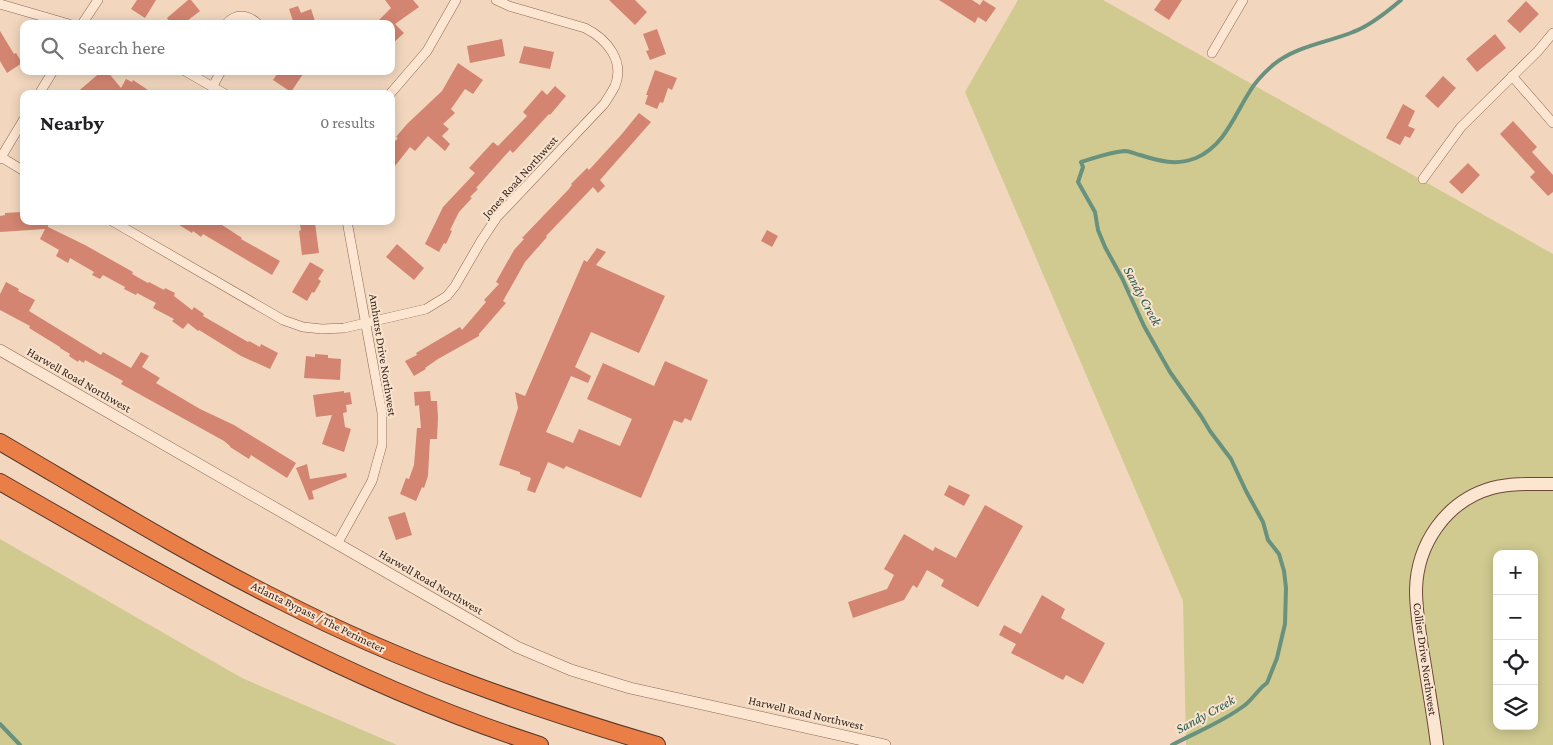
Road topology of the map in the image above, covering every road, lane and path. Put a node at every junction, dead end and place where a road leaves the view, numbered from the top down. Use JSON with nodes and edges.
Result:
{"nodes":[{"id":1,"x":98,"y":0,"type":"edge"},
{"id":2,"x":456,"y":0,"type":"edge"},
{"id":3,"x":496,"y":0,"type":"edge"},
{"id":4,"x":1243,"y":0,"type":"edge"},
{"id":5,"x":0,"y":4,"type":"edge"},
{"id":6,"x":55,"y":20,"type":"edge"},
{"id":7,"x":85,"y":20,"type":"edge"},
{"id":8,"x":231,"y":20,"type":"edge"},
{"id":9,"x":254,"y":20,"type":"edge"},
{"id":10,"x":1553,"y":33,"type":"edge"},
{"id":11,"x":1212,"y":53,"type":"dead end"},
{"id":12,"x":51,"y":75,"type":"edge"},
{"id":13,"x":193,"y":75,"type":"edge"},
{"id":14,"x":219,"y":75,"type":"edge"},
{"id":15,"x":1512,"y":76,"type":"junction"},
{"id":16,"x":212,"y":86,"type":"junction"},
{"id":17,"x":41,"y":90,"type":"edge"},
{"id":18,"x":218,"y":90,"type":"edge"},
{"id":19,"x":393,"y":90,"type":"edge"},
{"id":20,"x":1553,"y":123,"type":"edge"},
{"id":21,"x":20,"y":126,"type":"edge"},
{"id":22,"x":0,"y":158,"type":"edge"},
{"id":23,"x":20,"y":169,"type":"edge"},
{"id":24,"x":1423,"y":179,"type":"dead end"},
{"id":25,"x":119,"y":225,"type":"edge"},
{"id":26,"x":348,"y":225,"type":"edge"},
{"id":27,"x":366,"y":324,"type":"junction"},
{"id":28,"x":0,"y":350,"type":"edge"},
{"id":29,"x":0,"y":442,"type":"edge"},
{"id":30,"x":0,"y":482,"type":"edge"},
{"id":31,"x":1553,"y":484,"type":"edge"},
{"id":32,"x":337,"y":544,"type":"junction"},
{"id":33,"x":540,"y":745,"type":"edge"},
{"id":34,"x":657,"y":745,"type":"edge"},
{"id":35,"x":885,"y":745,"type":"edge"},
{"id":36,"x":1438,"y":745,"type":"edge"}],
"edges":[{"from":1,"to":7,"type":"street"},
{"from":2,"to":19,"type":"street"},
{"from":3,"to":27,"type":"street","name":"Jones Road Northwest"},
{"from":4,"to":11,"type":"street"},
{"from":5,"to":6,"type":"street"},
{"from":8,"to":9,"type":"street"},
{"from":10,"to":15,"type":"street"},
{"from":12,"to":17,"type":"street"},
{"from":13,"to":16,"type":"street"},
{"from":14,"to":16,"type":"street"},
{"from":15,"to":20,"type":"street"},
{"from":15,"to":24,"type":"street"},
{"from":16,"to":18,"type":"street"},
{"from":21,"to":22,"type":"street"},
{"from":22,"to":23,"type":"street"},
{"from":25,"to":27,"type":"street","name":"Jones Road Northwest"},
{"from":26,"to":27,"type":"street","name":"Amhurst Drive Northwest"},
{"from":27,"to":32,"type":"street","name":"Amhurst Drive Northwest"},
{"from":28,"to":32,"type":"street","name":"Harwell Road Northwest"},
{"from":29,"to":34,"type":"highway","name":"Atlanta Bypass / The Perimeter"},
{"from":30,"to":33,"type":"highway"},
{"from":31,"to":36,"type":"main road","name":"Collier Drive Northwest"},
{"from":32,"to":35,"type":"street","name":"Harwell Road Northwest"}]}
